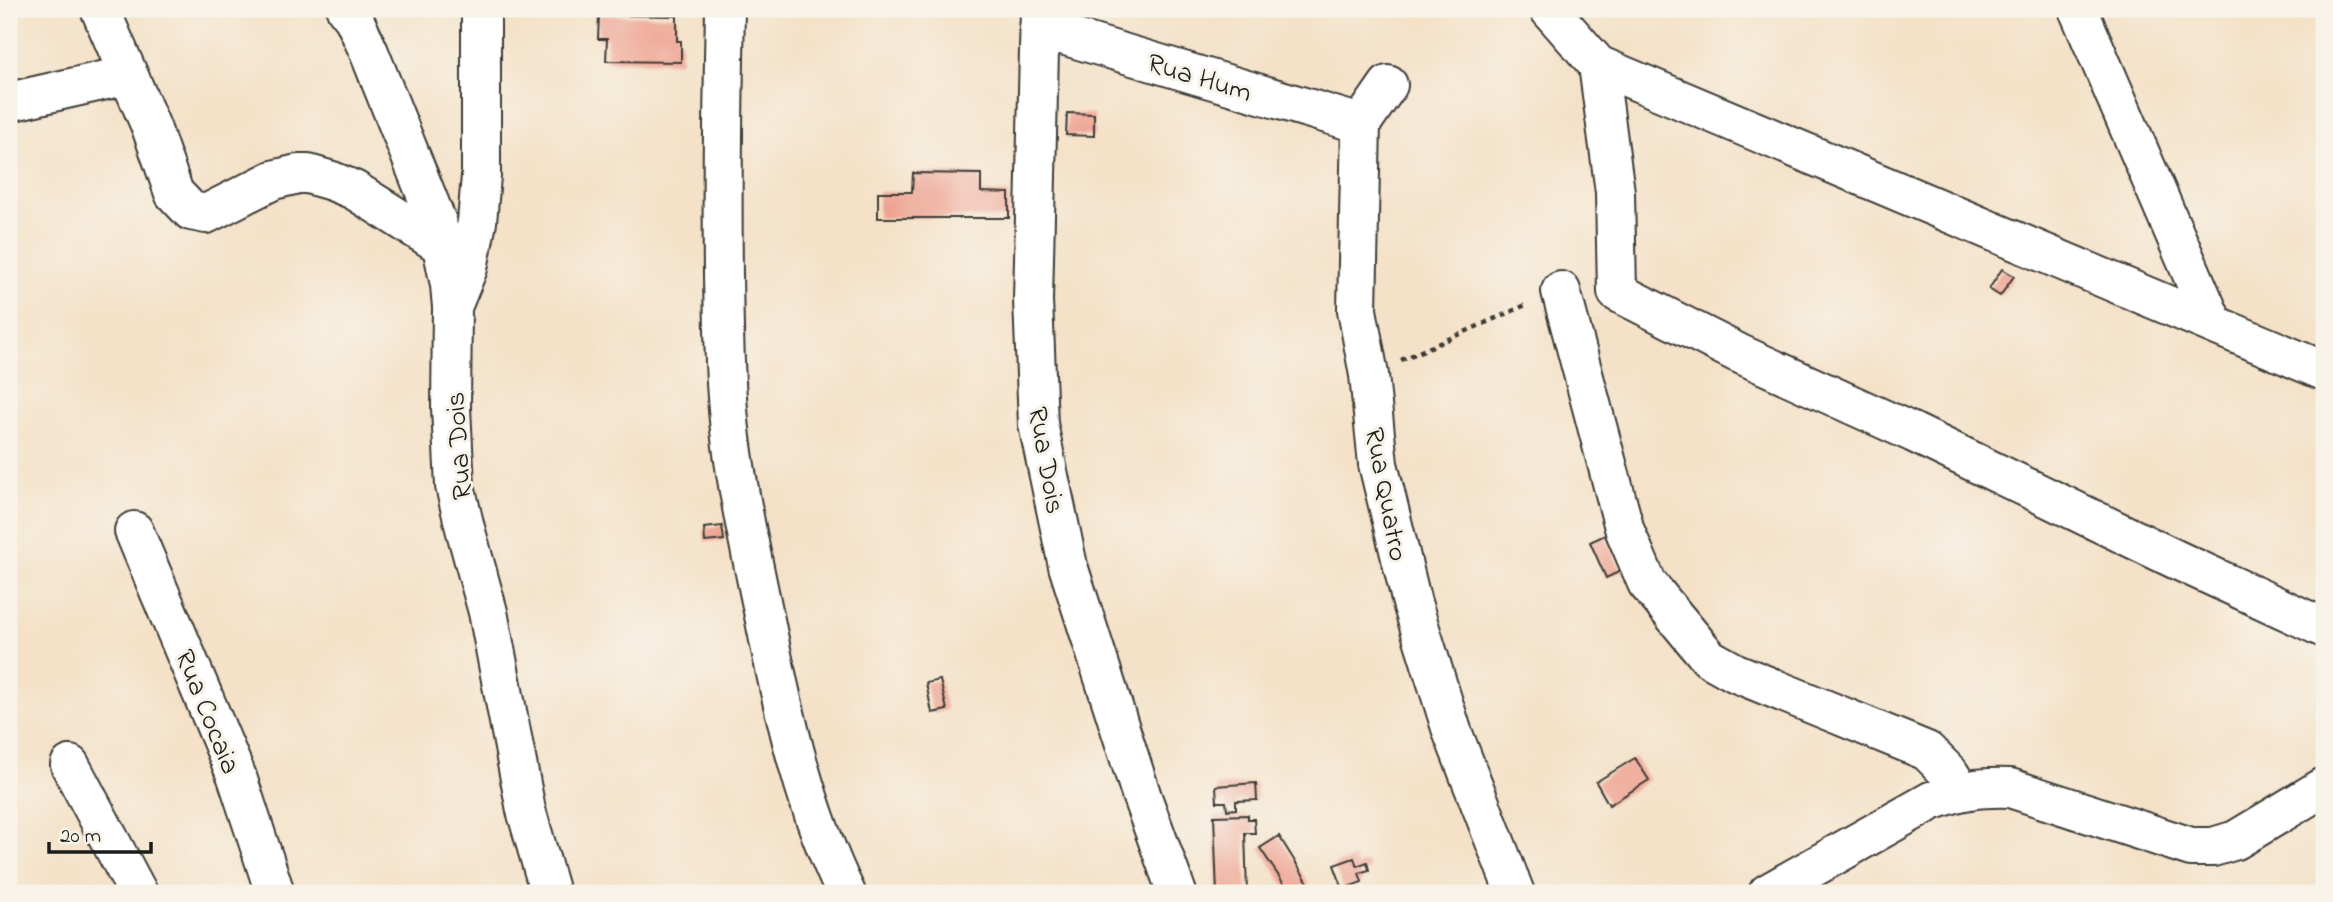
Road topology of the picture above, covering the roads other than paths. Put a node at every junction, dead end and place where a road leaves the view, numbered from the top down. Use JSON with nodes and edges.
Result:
{"nodes":[{"id":1,"x":100,"y":9,"type":"edge"},
{"id":2,"x":346,"y":9,"type":"edge"},
{"id":3,"x":481,"y":9,"type":"edge"},
{"id":4,"x":725,"y":9,"type":"edge"},
{"id":5,"x":1549,"y":9,"type":"edge"},
{"id":6,"x":2078,"y":9,"type":"edge"},
{"id":7,"x":1039,"y":18,"type":"edge"},
{"id":8,"x":1598,"y":65,"type":"junction"},
{"id":9,"x":128,"y":75,"type":"junction"},
{"id":10,"x":1388,"y":85,"type":"dead end"},
{"id":11,"x":9,"y":102,"type":"edge"},
{"id":12,"x":1360,"y":124,"type":"junction"},
{"id":13,"x":441,"y":245,"type":"junction"},
{"id":14,"x":1560,"y":291,"type":"road end"},
{"id":15,"x":452,"y":307,"type":"junction"},
{"id":16,"x":2213,"y":323,"type":"junction"},
{"id":17,"x":2324,"y":371,"type":"edge"},
{"id":18,"x":134,"y":531,"type":"dead end"},
{"id":19,"x":2324,"y":628,"type":"edge"},
{"id":20,"x":70,"y":765,"type":"dead end"},
{"id":21,"x":2324,"y":787,"type":"edge"},
{"id":22,"x":1960,"y":790,"type":"junction"},
{"id":23,"x":138,"y":893,"type":"edge"},
{"id":24,"x":275,"y":893,"type":"edge"},
{"id":25,"x":550,"y":893,"type":"edge"},
{"id":26,"x":846,"y":893,"type":"edge"},
{"id":27,"x":1177,"y":893,"type":"edge"},
{"id":28,"x":1514,"y":893,"type":"edge"},
{"id":29,"x":1768,"y":893,"type":"edge"}],
"edges":[{"from":1,"to":9,"type":"street"},
{"from":2,"to":13,"type":"street","name":"Rua Dois"},
{"from":3,"to":15,"type":"street"},
{"from":4,"to":26,"type":"street"},
{"from":5,"to":8,"type":"street"},
{"from":6,"to":16,"type":"street"},
{"from":7,"to":12,"type":"street","name":"Rua Hum"},
{"from":7,"to":27,"type":"street","name":"Rua Dois"},
{"from":8,"to":16,"type":"street"},
{"from":8,"to":19,"type":"street"},
{"from":9,"to":11,"type":"street"},
{"from":9,"to":13,"type":"street"},
{"from":10,"to":12,"type":"street"},
{"from":12,"to":28,"type":"street","name":"Rua Quatro"},
{"from":13,"to":15,"type":"street","name":"Rua Dois"},
{"from":14,"to":22,"type":"street"},
{"from":15,"to":25,"type":"street","name":"Rua Dois"},
{"from":16,"to":17,"type":"street"},
{"from":18,"to":24,"type":"street","name":"Rua Cocaia"},
{"from":20,"to":23,"type":"street"},
{"from":21,"to":22,"type":"street"},
{"from":22,"to":29,"type":"street"}]}
